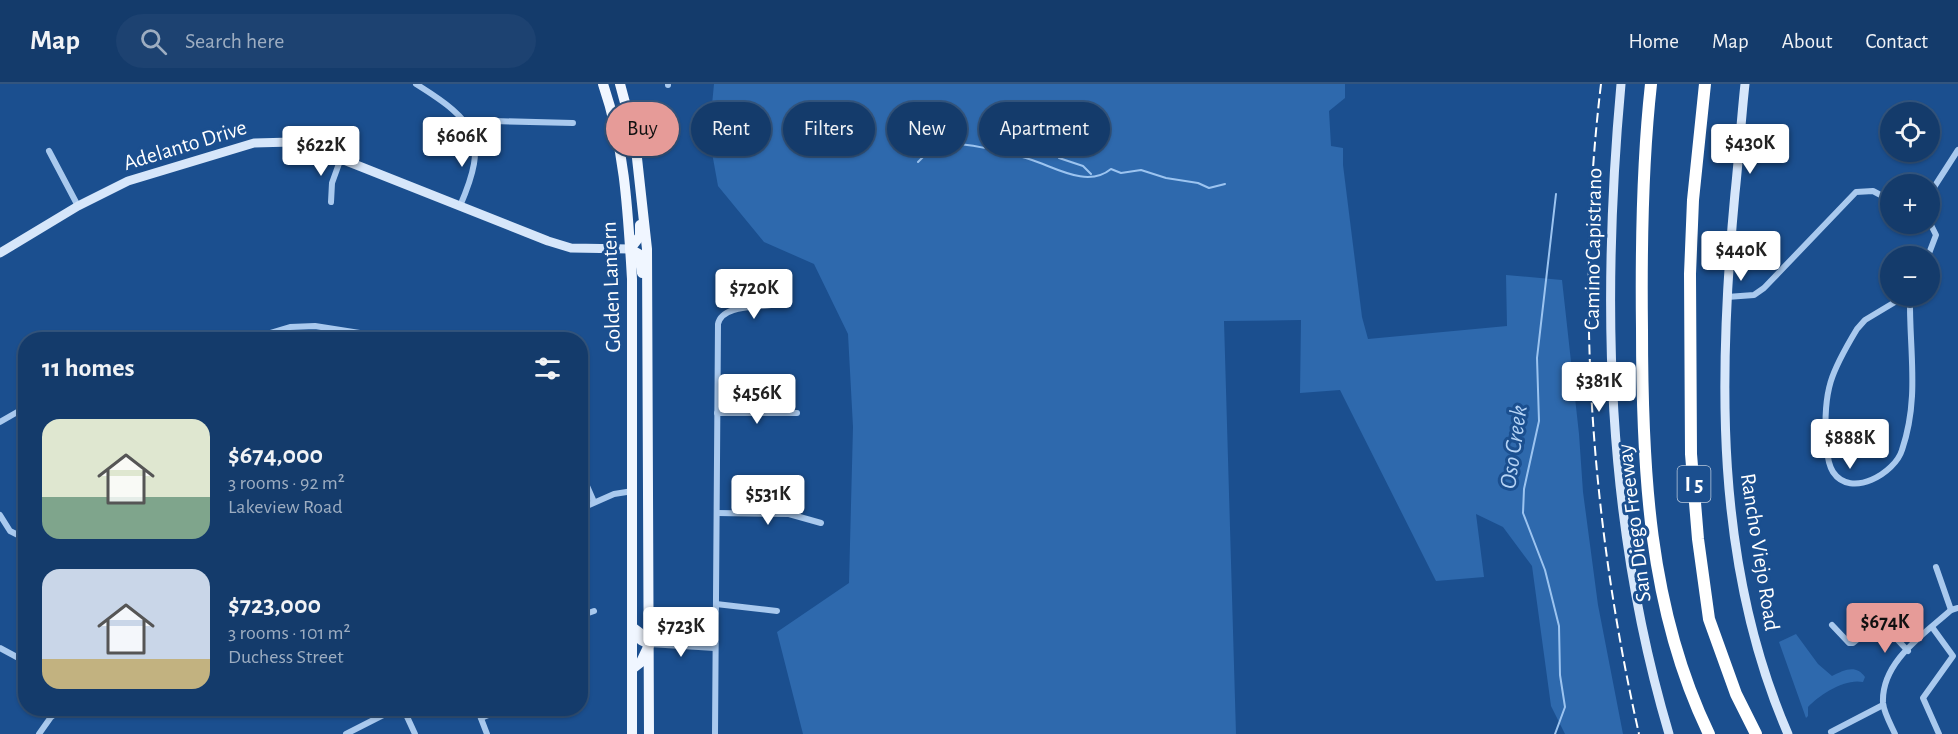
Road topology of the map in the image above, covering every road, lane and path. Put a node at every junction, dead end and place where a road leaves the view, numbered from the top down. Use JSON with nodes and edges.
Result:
{"nodes":[{"id":1,"x":416,"y":84,"type":"edge"},
{"id":2,"x":603,"y":84,"type":"edge"},
{"id":3,"x":620,"y":84,"type":"edge"},
{"id":4,"x":1621,"y":84,"type":"edge"},
{"id":5,"x":1651,"y":84,"type":"edge"},
{"id":6,"x":1705,"y":84,"type":"edge"},
{"id":7,"x":1745,"y":84,"type":"edge"},
{"id":8,"x":573,"y":123,"type":"dead end"},
{"id":9,"x":468,"y":128,"type":"junction"},
{"id":10,"x":1958,"y":150,"type":"edge"},
{"id":11,"x":49,"y":151,"type":"dead end"},
{"id":12,"x":341,"y":158,"type":"junction"},
{"id":13,"x":1940,"y":178,"type":"edge"},
{"id":14,"x":640,"y":183,"type":"junction"},
{"id":15,"x":1880,"y":195,"type":"edge"},
{"id":16,"x":331,"y":202,"type":"dead end"},
{"id":17,"x":78,"y":206,"type":"junction"},
{"id":18,"x":460,"y":206,"type":"junction"},
{"id":19,"x":630,"y":249,"type":"junction"},
{"id":20,"x":0,"y":253,"type":"edge"},
{"id":21,"x":1727,"y":297,"type":"junction"},
{"id":22,"x":777,"y":303,"type":"dead end"},
{"id":23,"x":1888,"y":306,"type":"edge"},
{"id":24,"x":1910,"y":306,"type":"edge"},
{"id":25,"x":649,"y":313,"type":"junction"},
{"id":26,"x":273,"y":332,"type":"edge"},
{"id":27,"x":353,"y":332,"type":"edge"},
{"id":28,"x":18,"y":412,"type":"edge"},
{"id":29,"x":717,"y":413,"type":"junction"},
{"id":30,"x":797,"y":414,"type":"dead end"},
{"id":31,"x":0,"y":422,"type":"edge"},
{"id":32,"x":647,"y":470,"type":"junction"},
{"id":33,"x":588,"y":488,"type":"edge"},
{"id":34,"x":633,"y":491,"type":"junction"},
{"id":35,"x":594,"y":502,"type":"junction"},
{"id":36,"x":588,"y":505,"type":"edge"},
{"id":37,"x":648,"y":506,"type":"junction"},
{"id":38,"x":717,"y":513,"type":"junction"},
{"id":39,"x":0,"y":515,"type":"edge"},
{"id":40,"x":821,"y":522,"type":"dead end"},
{"id":41,"x":18,"y":535,"type":"edge"},
{"id":42,"x":1936,"y":567,"type":"dead end"},
{"id":43,"x":716,"y":604,"type":"junction"},
{"id":44,"x":1958,"y":608,"type":"edge"},
{"id":45,"x":1951,"y":610,"type":"junction"},
{"id":46,"x":594,"y":611,"type":"dead end"},
{"id":47,"x":777,"y":611,"type":"dead end"},
{"id":48,"x":588,"y":613,"type":"edge"},
{"id":49,"x":1832,"y":625,"type":"dead end"},
{"id":50,"x":632,"y":627,"type":"junction"},
{"id":51,"x":1932,"y":627,"type":"junction"},
{"id":52,"x":649,"y":644,"type":"junction"},
{"id":53,"x":0,"y":648,"type":"edge"},
{"id":54,"x":715,"y":648,"type":"junction"},
{"id":55,"x":1908,"y":651,"type":"junction"},
{"id":56,"x":18,"y":658,"type":"edge"},
{"id":57,"x":632,"y":669,"type":"junction"},
{"id":58,"x":1883,"y":705,"type":"junction"},
{"id":59,"x":52,"y":716,"type":"edge"},
{"id":60,"x":381,"y":716,"type":"edge"},
{"id":61,"x":407,"y":716,"type":"edge"},
{"id":62,"x":486,"y":716,"type":"edge"},
{"id":63,"x":481,"y":718,"type":"joint"},
{"id":64,"x":1831,"y":732,"type":"dead end"},
{"id":65,"x":39,"y":734,"type":"edge"},
{"id":66,"x":346,"y":734,"type":"edge"},
{"id":67,"x":415,"y":734,"type":"edge"},
{"id":68,"x":487,"y":734,"type":"edge"},
{"id":69,"x":632,"y":734,"type":"edge"},
{"id":70,"x":649,"y":734,"type":"edge"},
{"id":71,"x":715,"y":734,"type":"edge"},
{"id":72,"x":1669,"y":734,"type":"edge"},
{"id":73,"x":1709,"y":734,"type":"edge"},
{"id":74,"x":1756,"y":734,"type":"edge"},
{"id":75,"x":1788,"y":734,"type":"edge"},
{"id":76,"x":1895,"y":734,"type":"edge"},
{"id":77,"x":1939,"y":734,"type":"edge"}],
"edges":[{"from":1,"to":9,"type":"street"},
{"from":2,"to":19,"type":"main road","name":"Golden Lantern"},
{"from":3,"to":14,"type":"main road","name":"Golden Lantern"},
{"from":4,"to":72,"type":"street","name":"Camino Capistrano"},
{"from":5,"to":73,"type":"highway","name":"San Diego Freeway","number":"I 5"},
{"from":6,"to":74,"type":"highway","number":"I 5"},
{"from":7,"to":21,"type":"street","name":"Rancho Viejo Road"},
{"from":8,"to":9,"type":"street"},
{"from":9,"to":18,"type":"street"},
{"from":10,"to":13,"type":"street"},
{"from":11,"to":17,"type":"street"},
{"from":12,"to":16,"type":"street"},
{"from":12,"to":17,"type":"street","name":"Adelanto Drive"},
{"from":12,"to":18,"type":"street","name":"Adelanto Drive"},
{"from":14,"to":19,"type":"main road"},
{"from":14,"to":25,"type":"main road","name":"Golden Lantern"},
{"from":15,"to":21,"type":"street"},
{"from":17,"to":20,"type":"street","name":"Adelanto Drive"},
{"from":18,"to":19,"type":"street","name":"Adelanto Drive"},
{"from":19,"to":25,"type":"main road"},
{"from":19,"to":34,"type":"main road","name":"Golden Lantern"},
{"from":21,"to":75,"type":"street","name":"Rancho Viejo Road"},
{"from":22,"to":29,"type":"street"},
{"from":23,"to":24,"type":"street"},
{"from":25,"to":32,"type":"main road","name":"Golden Lantern"},
{"from":26,"to":27,"type":"street"},
{"from":28,"to":31,"type":"street"},
{"from":29,"to":30,"type":"street"},
{"from":29,"to":38,"type":"street"},
{"from":32,"to":34,"type":"main road"},
{"from":32,"to":37,"type":"main road","name":"Golden Lantern"},
{"from":33,"to":35,"type":"street"},
{"from":34,"to":35,"type":"street"},
{"from":34,"to":37,"type":"main road"},
{"from":34,"to":50,"type":"main road","name":"Golden Lantern"},
{"from":35,"to":36,"type":"street"},
{"from":37,"to":52,"type":"main road","name":"Golden Lantern"},
{"from":38,"to":40,"type":"street"},
{"from":38,"to":43,"type":"street"},
{"from":39,"to":41,"type":"street"},
{"from":42,"to":45,"type":"street"},
{"from":43,"to":47,"type":"street"},
{"from":43,"to":54,"type":"street"},
{"from":44,"to":45,"type":"street"},
{"from":45,"to":51,"type":"street"},
{"from":46,"to":48,"type":"street"},
{"from":49,"to":55,"type":"street"},
{"from":50,"to":52,"type":"main road"},
{"from":50,"to":57,"type":"main road","name":"Golden Lantern"},
{"from":51,"to":55,"type":"street"},
{"from":51,"to":77,"type":"street"},
{"from":52,"to":54,"type":"street"},
{"from":52,"to":57,"type":"main road"},
{"from":52,"to":70,"type":"main road","name":"Golden Lantern"},
{"from":53,"to":56,"type":"street"},
{"from":54,"to":71,"type":"street"},
{"from":55,"to":58,"type":"street"},
{"from":57,"to":69,"type":"main road","name":"Golden Lantern"},
{"from":58,"to":64,"type":"street"},
{"from":58,"to":76,"type":"street"},
{"from":59,"to":65,"type":"street"},
{"from":60,"to":66,"type":"street"},
{"from":61,"to":67,"type":"street"},
{"from":62,"to":63,"type":"street"},
{"from":63,"to":68,"type":"street"}]}
